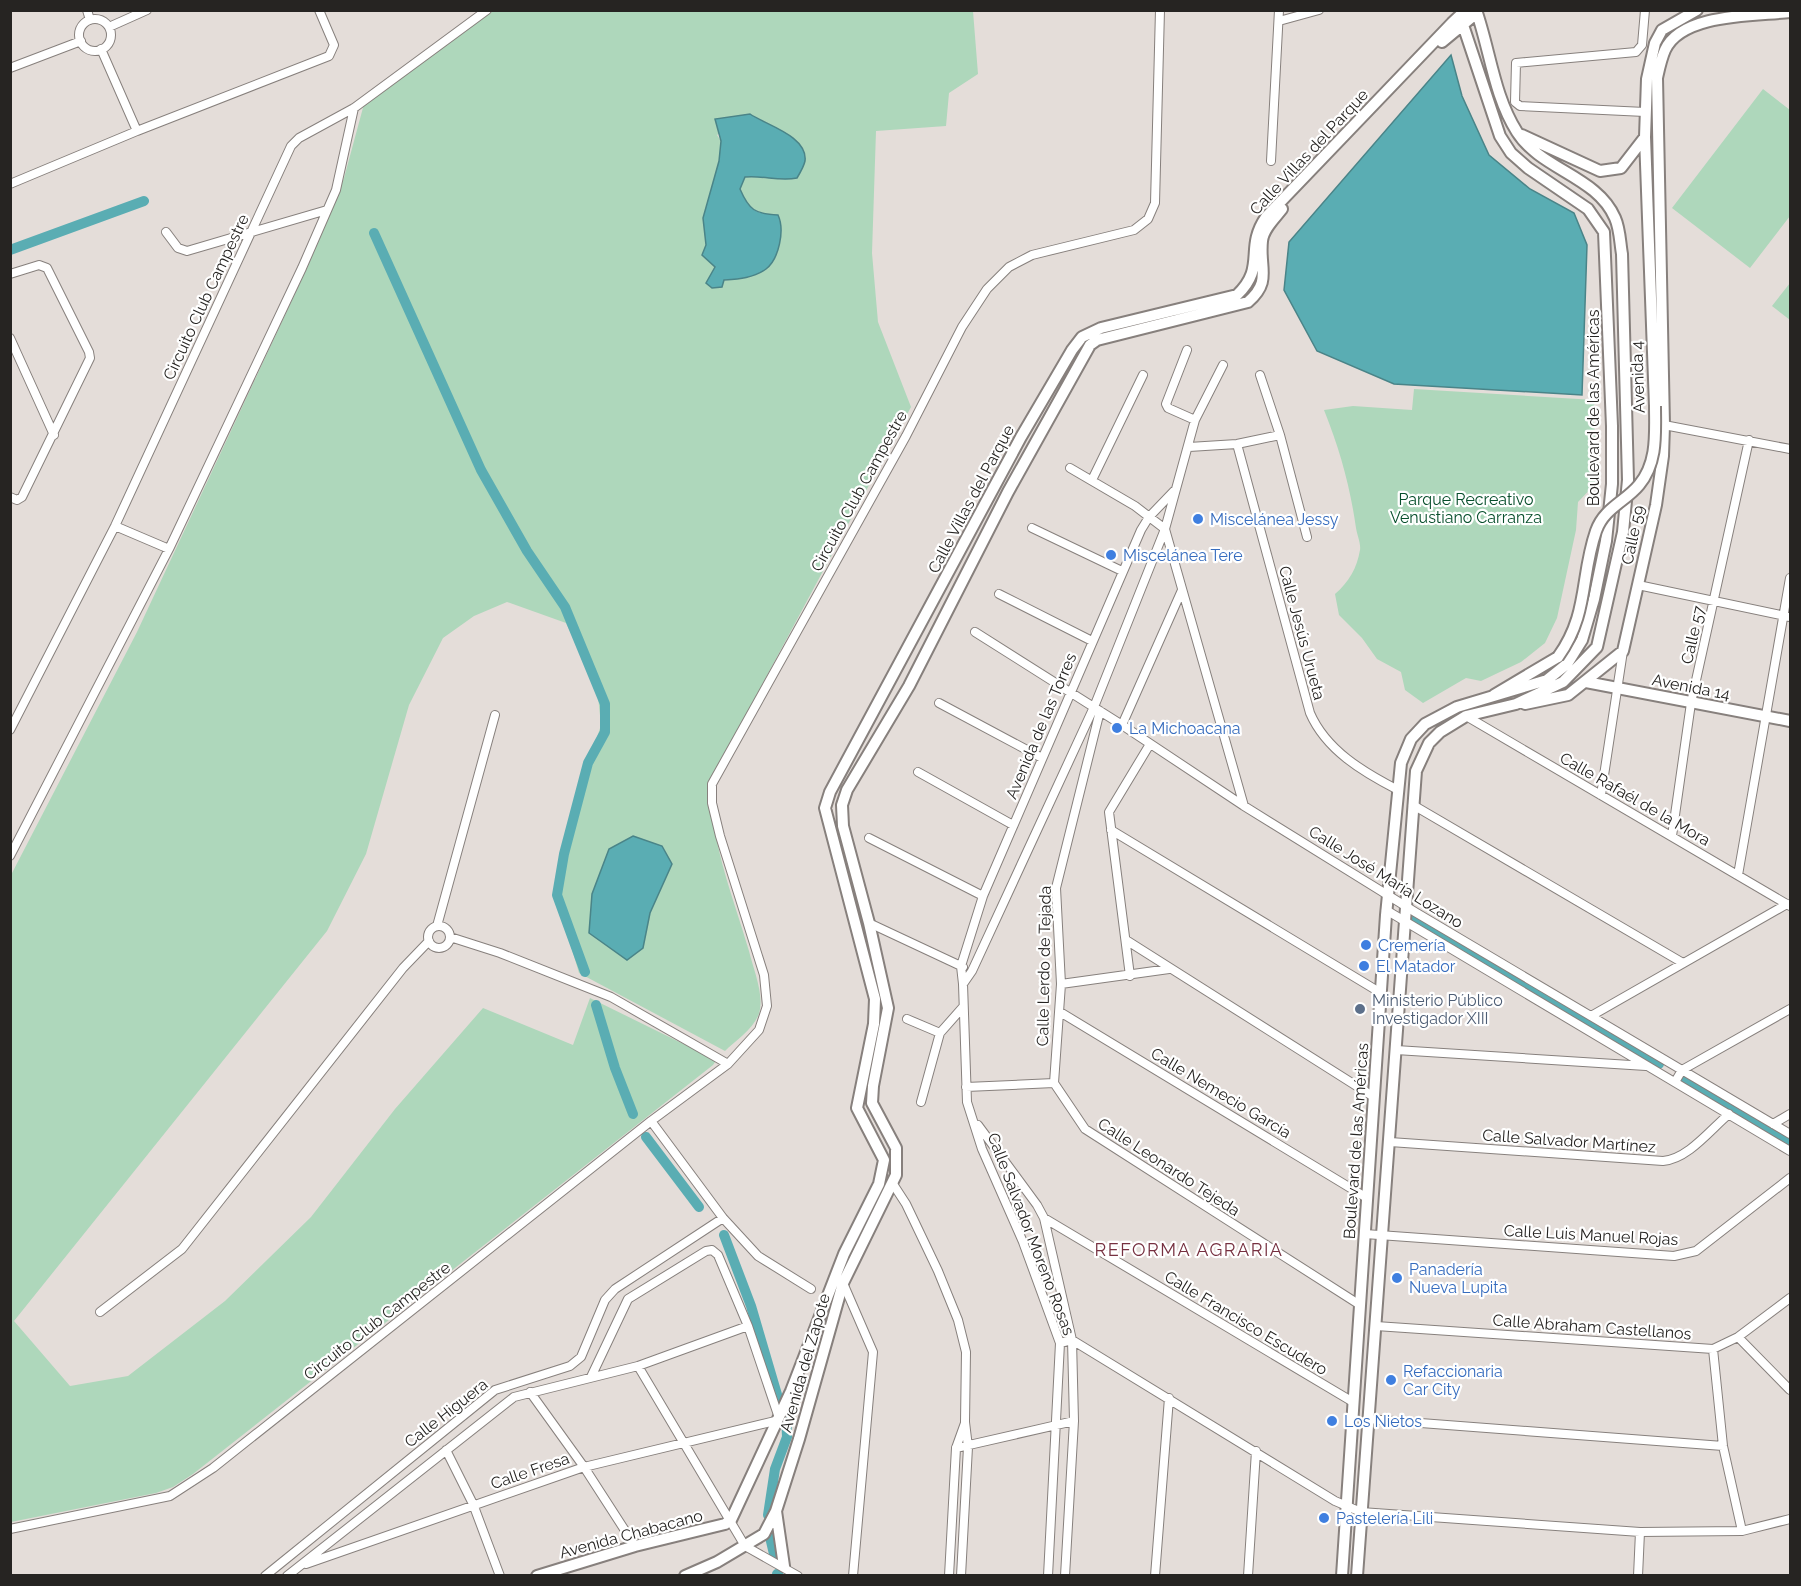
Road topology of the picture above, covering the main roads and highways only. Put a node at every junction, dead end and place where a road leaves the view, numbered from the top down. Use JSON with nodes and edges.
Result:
{"nodes":[{"id":1,"x":1697,"y":10,"type":"edge"},
{"id":2,"x":1791,"y":12,"type":"edge"},
{"id":3,"x":1467,"y":14,"type":"edge"},
{"id":4,"x":1445,"y":38,"type":"junction"},
{"id":5,"x":1469,"y":43,"type":"junction"},
{"id":6,"x":1516,"y":132,"type":"junction"},
{"id":7,"x":1645,"y":136,"type":"junction"},
{"id":8,"x":1342,"y":143,"type":"junction"},
{"id":9,"x":1317,"y":169,"type":"junction"},
{"id":10,"x":1664,"y":425,"type":"joint"},
{"id":11,"x":1586,"y":681,"type":"junction"},
{"id":12,"x":1490,"y":699,"type":"junction"},
{"id":13,"x":1516,"y":704,"type":"junction"},
{"id":14,"x":1791,"y":721,"type":"edge"},
{"id":15,"x":879,"y":1184,"type":"joint"},
{"id":16,"x":893,"y":1184,"type":"joint"},
{"id":17,"x":776,"y":1511,"type":"junction"},
{"id":18,"x":731,"y":1520,"type":"joint"},
{"id":19,"x":784,"y":1566,"type":"road end"},
{"id":20,"x":537,"y":1575,"type":"edge"},
{"id":21,"x":685,"y":1575,"type":"edge"},
{"id":22,"x":1342,"y":1575,"type":"edge"},
{"id":23,"x":1357,"y":1575,"type":"edge"}],
"edges":[{"from":1,"to":7,"type":"main road","name":"Avenida 4"},
{"from":2,"to":10,"type":"main road","name":"Avenida 4"},
{"from":3,"to":4,"type":"main road","name":"Calle Villas del Parque"},
{"from":3,"to":5,"type":"main road","name":"Boulevard de las Américas"},
{"from":3,"to":6,"type":"main road","name":"Boulevard de las Américas"},
{"from":3,"to":8,"type":"main road","name":"Calle Villas del Parque"},
{"from":4,"to":5,"type":"main road"},
{"from":4,"to":8,"type":"main road","name":"Calle Villas del Parque"},
{"from":5,"to":12,"type":"main road","name":"Boulevard de las Américas"},
{"from":6,"to":7,"type":"main road"},
{"from":6,"to":13,"type":"main road","name":"Boulevard de las Américas"},
{"from":7,"to":12,"type":"main road","name":"Avenida 4","bridge":true},
{"from":8,"to":9,"type":"main road","name":"Calle Villas del Parque"},
{"from":9,"to":15,"type":"main road","name":"Calle Villas del Parque"},
{"from":9,"to":16,"type":"main road","name":"Calle Villas del Parque"},
{"from":10,"to":11,"type":"main road","name":"Calle 59"},
{"from":11,"to":13,"type":"main road"},
{"from":11,"to":14,"type":"main road","name":"Avenida 14"},
{"from":12,"to":22,"type":"main road","name":"Boulevard de las Américas"},
{"from":13,"to":23,"type":"main road","name":"Boulevard de las Américas"},
{"from":15,"to":18,"type":"main road","name":"Avenida del Zapote"},
{"from":16,"to":17,"type":"main road","name":"Avenida del Zapote"},
{"from":17,"to":19,"type":"main road"},
{"from":17,"to":21,"type":"main road","name":"Avenida del Zapote"},
{"from":18,"to":20,"type":"main road","name":"Avenida Chabacano"}]}
